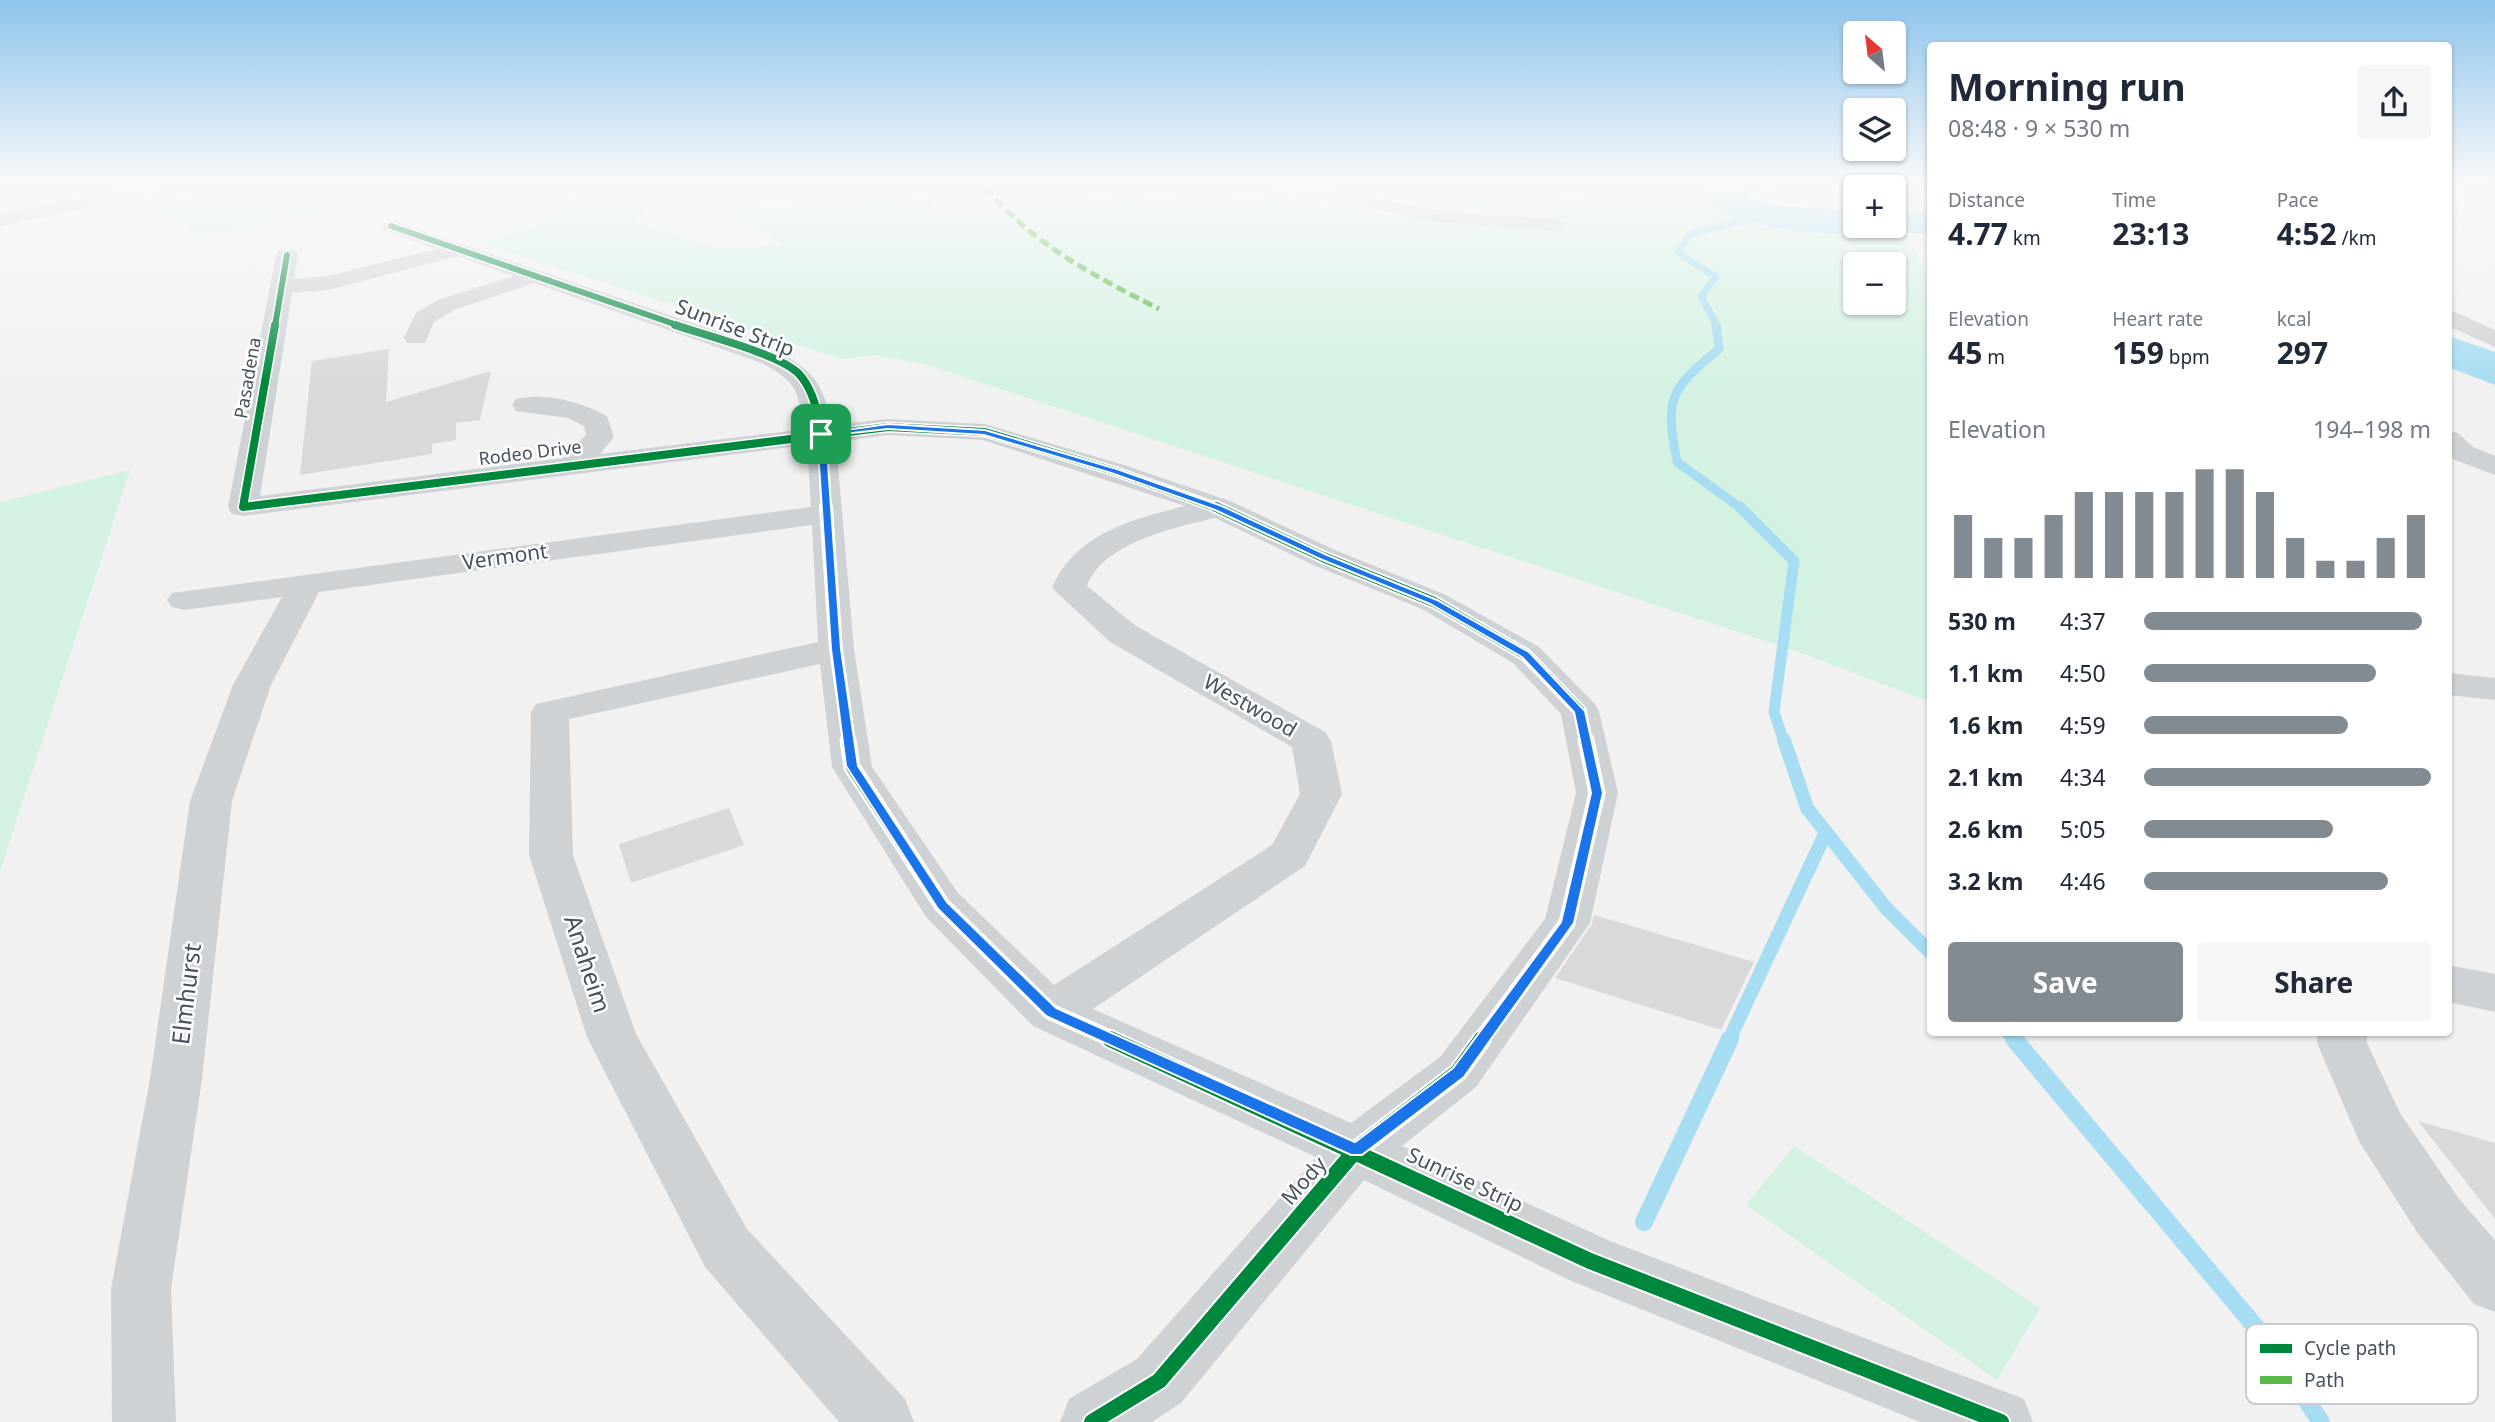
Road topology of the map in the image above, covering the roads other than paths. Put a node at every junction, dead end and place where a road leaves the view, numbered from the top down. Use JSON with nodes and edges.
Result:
{"nodes":[{"id":1,"x":457,"y":250,"type":"joint"},
{"id":2,"x":288,"y":255,"type":"dead end"},
{"id":3,"x":537,"y":275,"type":"junction"},
{"id":4,"x":282,"y":287,"type":"junction"},
{"id":5,"x":2452,"y":318,"type":"edge"},
{"id":6,"x":416,"y":338,"type":"dead end"},
{"id":7,"x":2495,"y":340,"type":"edge"},
{"id":8,"x":526,"y":405,"type":"dead end"},
{"id":9,"x":821,"y":434,"type":"junction"},
{"id":10,"x":2452,"y":443,"type":"edge"},
{"id":11,"x":573,"y":465,"type":"junction"},
{"id":12,"x":2495,"y":466,"type":"edge"},
{"id":13,"x":243,"y":507,"type":"joint"},
{"id":14,"x":1219,"y":508,"type":"junction"},
{"id":15,"x":827,"y":514,"type":"junction"},
{"id":16,"x":306,"y":584,"type":"junction"},
{"id":17,"x":184,"y":600,"type":"dead end"},
{"id":18,"x":836,"y":649,"type":"junction"},
{"id":19,"x":2452,"y":684,"type":"edge"},
{"id":20,"x":2495,"y":689,"type":"edge"},
{"id":21,"x":2452,"y":984,"type":"edge"},
{"id":22,"x":2495,"y":993,"type":"edge"},
{"id":23,"x":1051,"y":1012,"type":"junction"},
{"id":24,"x":2342,"y":1036,"type":"edge"},
{"id":25,"x":1356,"y":1150,"type":"junction"},
{"id":26,"x":2495,"y":1284,"type":"edge"},
{"id":27,"x":144,"y":1422,"type":"edge"},
{"id":28,"x":882,"y":1422,"type":"edge"},
{"id":29,"x":1092,"y":1422,"type":"edge"},
{"id":30,"x":2001,"y":1422,"type":"edge"}],
"edges":[{"from":1,"to":3,"type":"street","name":"Sunrise Strip"},
{"from":1,"to":4,"type":"street"},
{"from":2,"to":4,"type":"street","name":"Pasadena"},
{"from":3,"to":6,"type":"street"},
{"from":3,"to":9,"type":"street","name":"Sunrise Strip"},
{"from":4,"to":13,"type":"street","name":"Pasadena"},
{"from":5,"to":7,"type":"street"},
{"from":8,"to":11,"type":"street"},
{"from":9,"to":11,"type":"street","name":"Rodeo Drive"},
{"from":9,"to":14,"type":"street","name":"Mody"},
{"from":9,"to":15,"type":"street","name":"Sunrise Strip"},
{"from":10,"to":12,"type":"street"},
{"from":11,"to":13,"type":"street","name":"Rodeo Drive"},
{"from":14,"to":23,"type":"street","name":"Westwood"},
{"from":14,"to":25,"type":"street","name":"Mody"},
{"from":15,"to":16,"type":"street","name":"Vermont"},
{"from":15,"to":18,"type":"street","name":"Sunrise Strip"},
{"from":16,"to":17,"type":"street","name":"Vermont"},
{"from":16,"to":27,"type":"street","name":"Elmhurst"},
{"from":18,"to":23,"type":"street","name":"Sunrise Strip"},
{"from":18,"to":28,"type":"street","name":"Anaheim"},
{"from":19,"to":20,"type":"street"},
{"from":21,"to":22,"type":"street"},
{"from":23,"to":25,"type":"street","name":"Sunrise Strip"},
{"from":24,"to":26,"type":"street"},
{"from":25,"to":29,"type":"street","name":"Mody"},
{"from":25,"to":30,"type":"street","name":"Sunrise Strip"}]}
